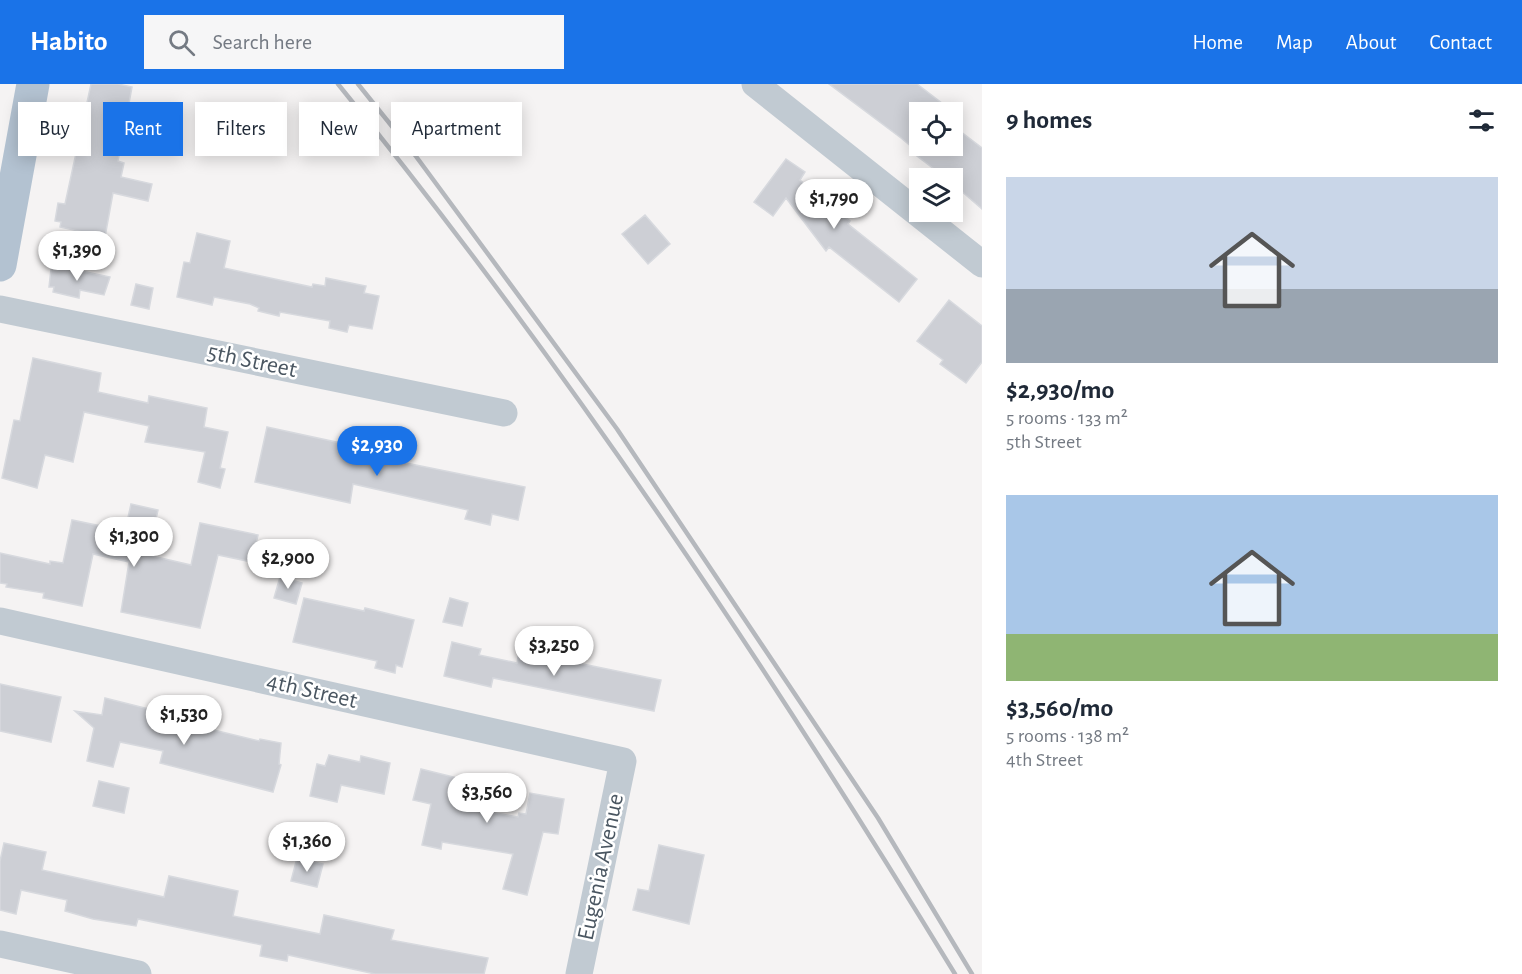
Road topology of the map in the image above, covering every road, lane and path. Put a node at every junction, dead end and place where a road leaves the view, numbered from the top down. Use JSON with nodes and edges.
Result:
{"nodes":[{"id":1,"x":33,"y":84,"type":"edge"},
{"id":2,"x":755,"y":84,"type":"edge"},
{"id":3,"x":982,"y":264,"type":"edge"},
{"id":4,"x":0,"y":265,"type":"edge"},
{"id":5,"x":0,"y":309,"type":"edge"},
{"id":6,"x":504,"y":413,"type":"dead end"},
{"id":7,"x":0,"y":621,"type":"edge"},
{"id":8,"x":623,"y":761,"type":"joint"},
{"id":9,"x":0,"y":944,"type":"edge"},
{"id":10,"x":138,"y":974,"type":"edge"},
{"id":11,"x":579,"y":974,"type":"edge"}],
"edges":[{"from":1,"to":4,"type":"main road"},
{"from":2,"to":3,"type":"street"},
{"from":5,"to":6,"type":"street","name":"5th Street"},
{"from":7,"to":8,"type":"street","name":"4th Street"},
{"from":8,"to":11,"type":"street","name":"Eugenia Avenue"},
{"from":9,"to":10,"type":"street"}]}
